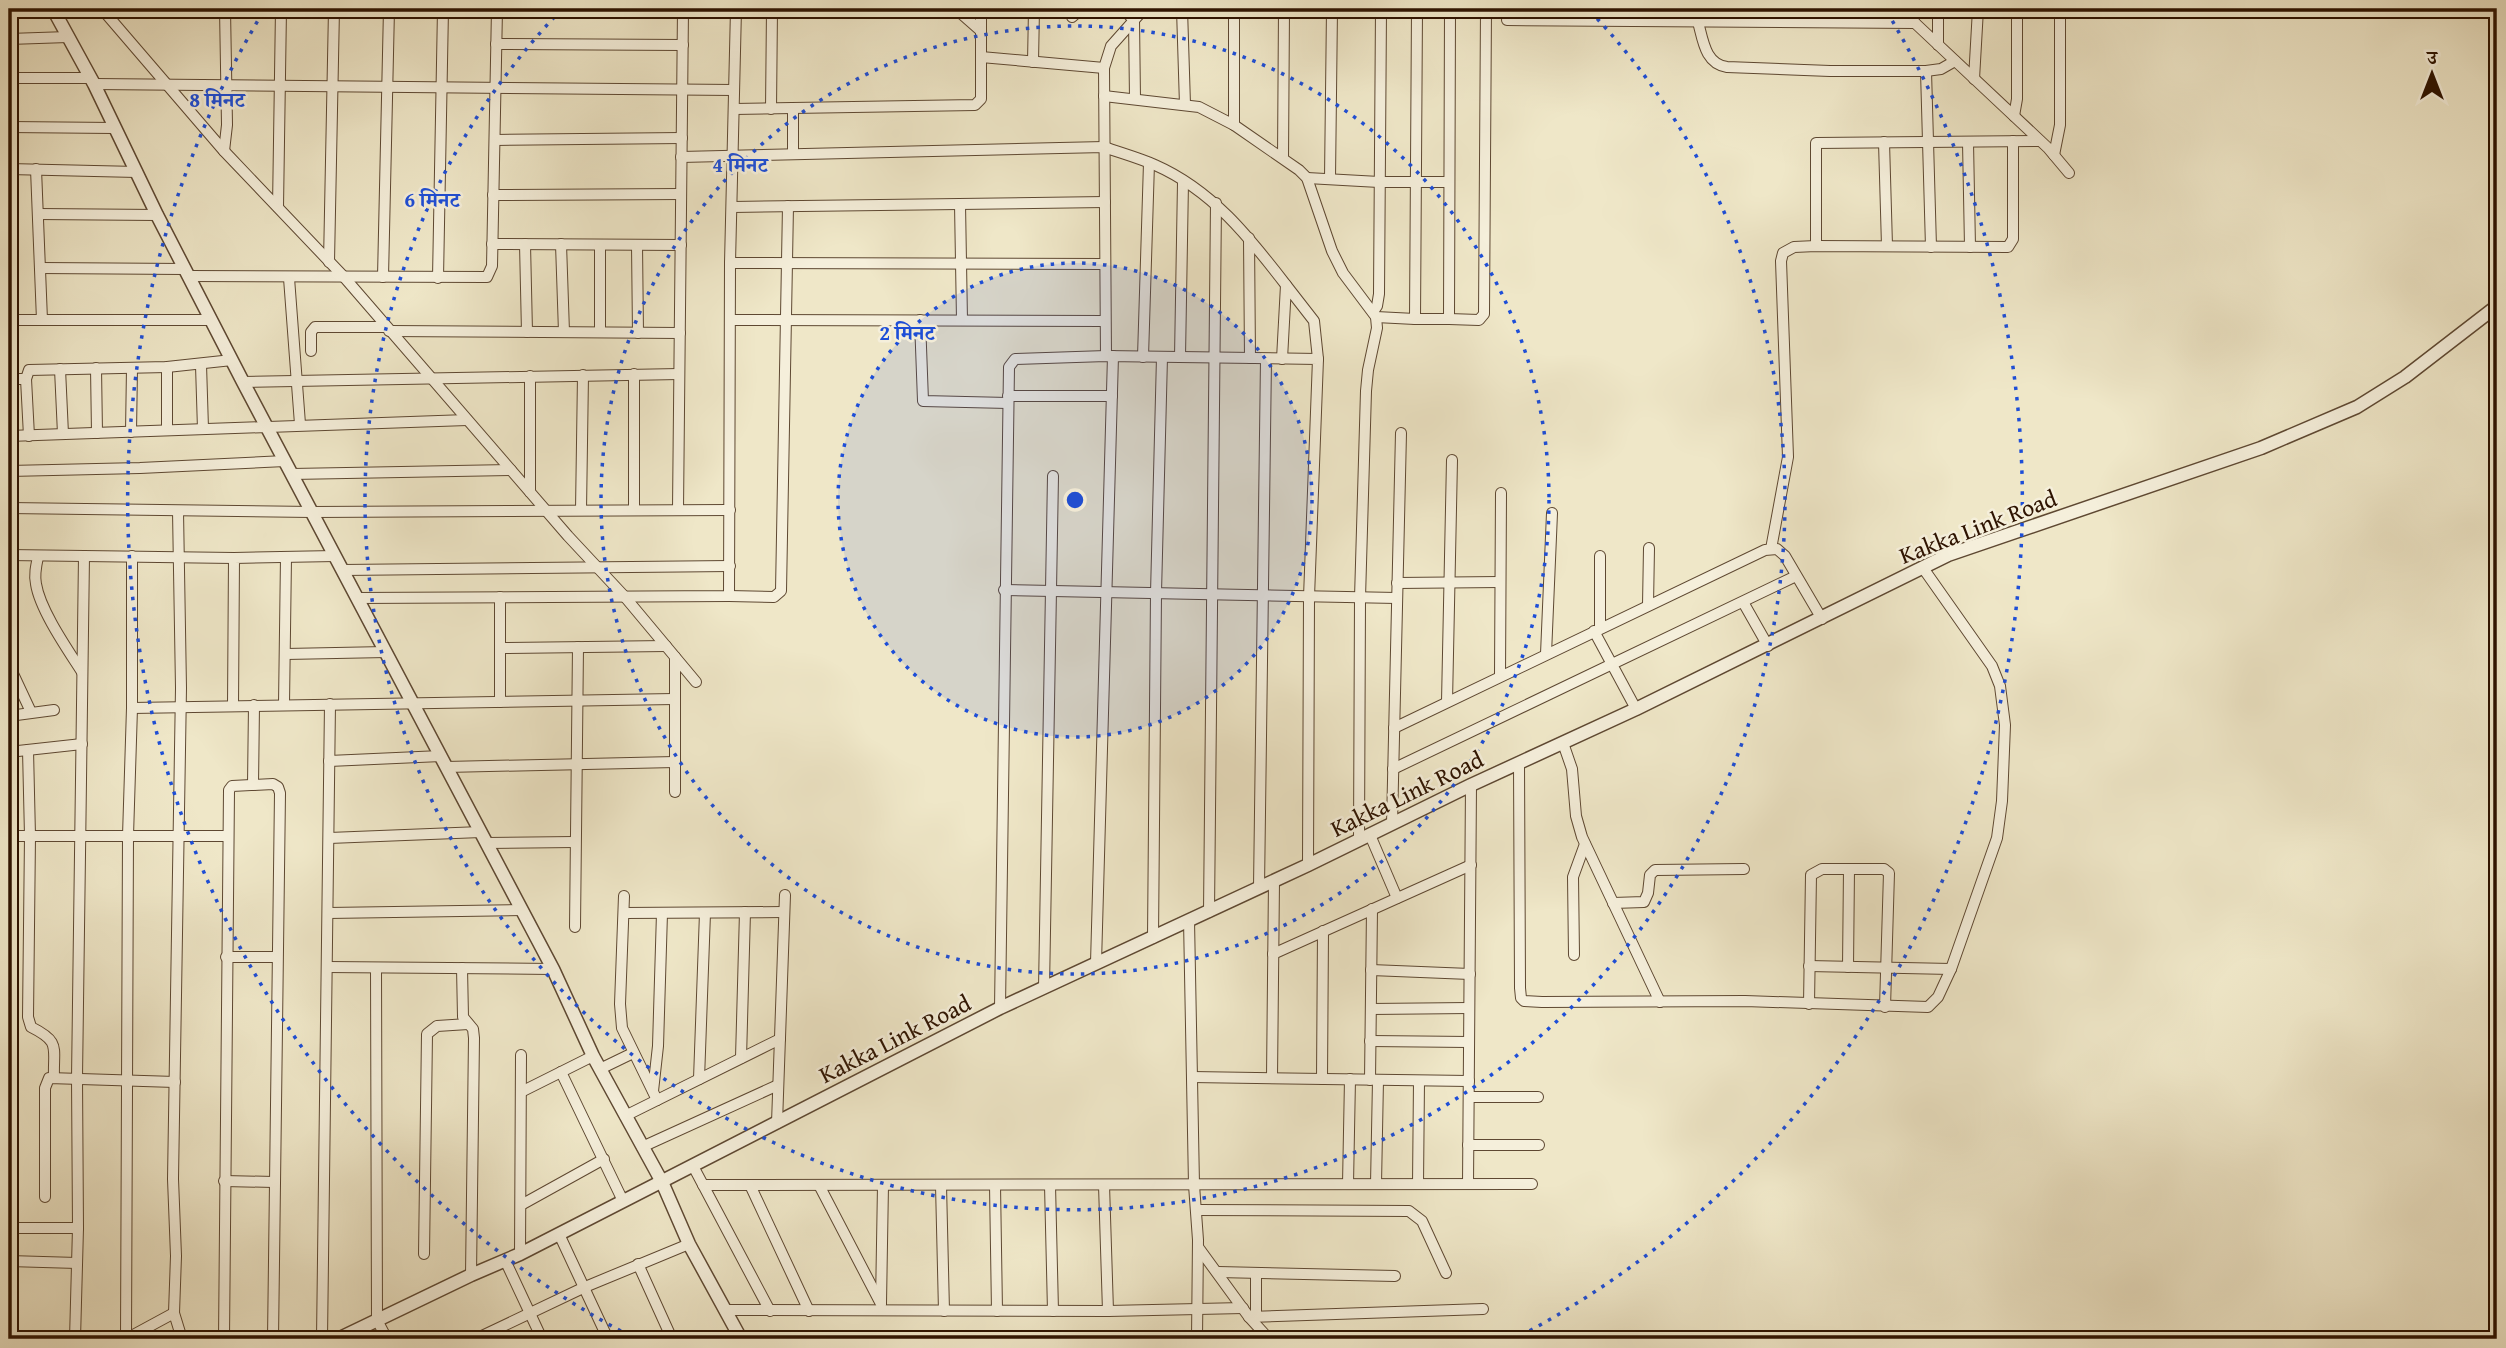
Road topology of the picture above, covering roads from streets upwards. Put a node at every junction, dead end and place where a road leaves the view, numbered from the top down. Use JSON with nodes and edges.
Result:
{"nodes":[{"id":1,"x":53,"y":9,"type":"edge"},
{"id":2,"x":102,"y":9,"type":"edge"},
{"id":3,"x":225,"y":9,"type":"edge"},
{"id":4,"x":281,"y":9,"type":"edge"},
{"id":5,"x":334,"y":9,"type":"edge"},
{"id":6,"x":388,"y":9,"type":"edge"},
{"id":7,"x":443,"y":9,"type":"edge"},
{"id":8,"x":497,"y":9,"type":"edge"},
{"id":9,"x":683,"y":9,"type":"edge"},
{"id":10,"x":736,"y":9,"type":"edge"},
{"id":11,"x":772,"y":9,"type":"edge"},
{"id":12,"x":956,"y":9,"type":"edge"},
{"id":13,"x":981,"y":9,"type":"edge"},
{"id":14,"x":1034,"y":9,"type":"edge"},
{"id":15,"x":1081,"y":9,"type":"edge"},
{"id":16,"x":1123,"y":9,"type":"edge"},
{"id":17,"x":1144,"y":9,"type":"edge"},
{"id":18,"x":1182,"y":9,"type":"edge"},
{"id":19,"x":1234,"y":9,"type":"edge"},
{"id":20,"x":1284,"y":9,"type":"edge"},
{"id":21,"x":1332,"y":9,"type":"edge"},
{"id":22,"x":1381,"y":9,"type":"edge"},
{"id":23,"x":1417,"y":9,"type":"edge"},
{"id":24,"x":1450,"y":9,"type":"edge"},
{"id":25,"x":1486,"y":9,"type":"edge"},
{"id":26,"x":1900,"y":9,"type":"edge"},
{"id":27,"x":1938,"y":9,"type":"edge"},
{"id":28,"x":1978,"y":9,"type":"edge"},
{"id":29,"x":2017,"y":9,"type":"edge"},
{"id":30,"x":2060,"y":9,"type":"edge"},
{"id":31,"x":1072,"y":17,"type":"dead end"},
{"id":32,"x":1134,"y":20,"type":"junction"},
{"id":33,"x":1507,"y":20,"type":"dead end"},
{"id":34,"x":1698,"y":22,"type":"junction"},
{"id":35,"x":1915,"y":23,"type":"junction"},
{"id":36,"x":981,"y":31,"type":"junction"},
{"id":37,"x":68,"y":37,"type":"junction"},
{"id":38,"x":9,"y":38,"type":"edge"},
{"id":39,"x":496,"y":44,"type":"junction"},
{"id":40,"x":683,"y":45,"type":"junction"},
{"id":41,"x":1938,"y":45,"type":"junction"},
{"id":42,"x":981,"y":57,"type":"junction"},
{"id":43,"x":1955,"y":61,"type":"junction"},
{"id":44,"x":1033,"y":62,"type":"junction"},
{"id":45,"x":1104,"y":68,"type":"junction"},
{"id":46,"x":1926,"y":71,"type":"junction"},
{"id":47,"x":9,"y":78,"type":"edge"},
{"id":48,"x":1974,"y":79,"type":"junction"},
{"id":49,"x":92,"y":81,"type":"junction"},
{"id":50,"x":166,"y":83,"type":"junction"},
{"id":51,"x":334,"y":86,"type":"junction"},
{"id":52,"x":387,"y":86,"type":"junction"},
{"id":53,"x":226,"y":87,"type":"junction"},
{"id":54,"x":280,"y":87,"type":"junction"},
{"id":55,"x":442,"y":87,"type":"junction"},
{"id":56,"x":496,"y":88,"type":"junction"},
{"id":57,"x":682,"y":90,"type":"junction"},
{"id":58,"x":734,"y":90,"type":"junction"},
{"id":59,"x":1104,"y":96,"type":"junction"},
{"id":60,"x":1135,"y":99,"type":"junction"},
{"id":61,"x":1185,"y":104,"type":"junction"},
{"id":62,"x":793,"y":108,"type":"junction"},
{"id":63,"x":734,"y":109,"type":"junction"},
{"id":64,"x":771,"y":109,"type":"junction"},
{"id":65,"x":2014,"y":116,"type":"junction"},
{"id":66,"x":1234,"y":125,"type":"junction"},
{"id":67,"x":9,"y":127,"type":"edge"},
{"id":68,"x":114,"y":128,"type":"junction"},
{"id":69,"x":682,"y":138,"type":"junction"},
{"id":70,"x":495,"y":140,"type":"junction"},
{"id":71,"x":2012,"y":141,"type":"junction"},
{"id":72,"x":2040,"y":141,"type":"junction"},
{"id":73,"x":1884,"y":142,"type":"junction"},
{"id":74,"x":1928,"y":142,"type":"junction"},
{"id":75,"x":1968,"y":142,"type":"junction"},
{"id":76,"x":1104,"y":147,"type":"junction"},
{"id":77,"x":224,"y":151,"type":"junction"},
{"id":78,"x":793,"y":154,"type":"junction"},
{"id":79,"x":2054,"y":155,"type":"junction"},
{"id":80,"x":681,"y":156,"type":"junction"},
{"id":81,"x":734,"y":156,"type":"junction"},
{"id":82,"x":1283,"y":158,"type":"junction"},
{"id":83,"x":1149,"y":163,"type":"junction"},
{"id":84,"x":9,"y":169,"type":"edge"},
{"id":85,"x":36,"y":169,"type":"junction"},
{"id":86,"x":137,"y":172,"type":"junction"},
{"id":87,"x":2069,"y":173,"type":"dead end"},
{"id":88,"x":1307,"y":178,"type":"junction"},
{"id":89,"x":1330,"y":178,"type":"junction"},
{"id":90,"x":1182,"y":182,"type":"junction"},
{"id":91,"x":1379,"y":182,"type":"junction"},
{"id":92,"x":1415,"y":182,"type":"junction"},
{"id":93,"x":1449,"y":182,"type":"junction"},
{"id":94,"x":681,"y":194,"type":"junction"},
{"id":95,"x":493,"y":195,"type":"junction"},
{"id":96,"x":1105,"y":202,"type":"junction"},
{"id":97,"x":1216,"y":203,"type":"junction"},
{"id":98,"x":960,"y":204,"type":"junction"},
{"id":99,"x":788,"y":206,"type":"junction"},
{"id":100,"x":278,"y":207,"type":"junction"},
{"id":101,"x":733,"y":207,"type":"junction"},
{"id":102,"x":38,"y":214,"type":"junction"},
{"id":103,"x":157,"y":215,"type":"junction"},
{"id":104,"x":1249,"y":238,"type":"junction"},
{"id":105,"x":492,"y":244,"type":"junction"},
{"id":106,"x":525,"y":244,"type":"junction"},
{"id":107,"x":561,"y":244,"type":"junction"},
{"id":108,"x":600,"y":245,"type":"junction"},
{"id":109,"x":637,"y":245,"type":"junction"},
{"id":110,"x":681,"y":245,"type":"junction"},
{"id":111,"x":1816,"y":246,"type":"junction"},
{"id":112,"x":1887,"y":246,"type":"junction"},
{"id":113,"x":1931,"y":247,"type":"junction"},
{"id":114,"x":1970,"y":247,"type":"junction"},
{"id":115,"x":329,"y":262,"type":"junction"},
{"id":116,"x":730,"y":263,"type":"junction"},
{"id":117,"x":787,"y":263,"type":"junction"},
{"id":118,"x":961,"y":264,"type":"junction"},
{"id":119,"x":1105,"y":264,"type":"junction"},
{"id":120,"x":40,"y":268,"type":"junction"},
{"id":121,"x":186,"y":273,"type":"junction"},
{"id":122,"x":344,"y":277,"type":"junction"},
{"id":123,"x":383,"y":277,"type":"junction"},
{"id":124,"x":289,"y":278,"type":"junction"},
{"id":125,"x":438,"y":278,"type":"junction"},
{"id":126,"x":1286,"y":285,"type":"junction"},
{"id":127,"x":2497,"y":306,"type":"edge"},
{"id":128,"x":1375,"y":315,"type":"junction"},
{"id":129,"x":1415,"y":319,"type":"junction"},
{"id":130,"x":1449,"y":319,"type":"junction"},
{"id":131,"x":9,"y":320,"type":"edge"},
{"id":132,"x":41,"y":320,"type":"junction"},
{"id":133,"x":211,"y":320,"type":"junction"},
{"id":134,"x":730,"y":320,"type":"junction"},
{"id":135,"x":785,"y":320,"type":"junction"},
{"id":136,"x":920,"y":320,"type":"junction"},
{"id":137,"x":962,"y":320,"type":"junction"},
{"id":138,"x":1105,"y":321,"type":"junction"},
{"id":139,"x":387,"y":329,"type":"junction"},
{"id":140,"x":527,"y":332,"type":"junction"},
{"id":141,"x":564,"y":332,"type":"junction"},
{"id":142,"x":600,"y":332,"type":"junction"},
{"id":143,"x":638,"y":333,"type":"junction"},
{"id":144,"x":680,"y":333,"type":"junction"},
{"id":145,"x":311,"y":351,"type":"dead end"},
{"id":146,"x":1110,"y":356,"type":"junction"},
{"id":147,"x":1143,"y":356,"type":"junction"},
{"id":148,"x":1162,"y":357,"type":"junction"},
{"id":149,"x":1180,"y":357,"type":"junction"},
{"id":150,"x":1216,"y":358,"type":"junction"},
{"id":151,"x":1250,"y":358,"type":"junction"},
{"id":152,"x":1266,"y":359,"type":"junction"},
{"id":153,"x":1282,"y":359,"type":"junction"},
{"id":154,"x":1318,"y":359,"type":"junction"},
{"id":155,"x":232,"y":360,"type":"junction"},
{"id":156,"x":201,"y":365,"type":"junction"},
{"id":157,"x":167,"y":367,"type":"junction"},
{"id":158,"x":96,"y":368,"type":"junction"},
{"id":159,"x":132,"y":368,"type":"junction"},
{"id":160,"x":60,"y":369,"type":"junction"},
{"id":161,"x":634,"y":374,"type":"junction"},
{"id":162,"x":679,"y":374,"type":"junction"},
{"id":163,"x":583,"y":375,"type":"junction"},
{"id":164,"x":530,"y":376,"type":"junction"},
{"id":165,"x":429,"y":377,"type":"junction"},
{"id":166,"x":9,"y":379,"type":"edge"},
{"id":167,"x":26,"y":379,"type":"junction"},
{"id":168,"x":296,"y":381,"type":"junction"},
{"id":169,"x":243,"y":382,"type":"junction"},
{"id":170,"x":1112,"y":396,"type":"junction"},
{"id":171,"x":1008,"y":399,"type":"junction"},
{"id":172,"x":467,"y":420,"type":"junction"},
{"id":173,"x":300,"y":425,"type":"junction"},
{"id":174,"x":267,"y":427,"type":"junction"},
{"id":175,"x":203,"y":429,"type":"junction"},
{"id":176,"x":167,"y":430,"type":"junction"},
{"id":177,"x":131,"y":432,"type":"junction"},
{"id":178,"x":97,"y":433,"type":"junction"},
{"id":179,"x":1401,"y":433,"type":"dead end"},
{"id":180,"x":63,"y":434,"type":"junction"},
{"id":181,"x":9,"y":436,"type":"edge"},
{"id":182,"x":29,"y":436,"type":"junction"},
{"id":183,"x":1452,"y":460,"type":"dead end"},
{"id":184,"x":285,"y":461,"type":"junction"},
{"id":185,"x":511,"y":470,"type":"junction"},
{"id":186,"x":9,"y":471,"type":"edge"},
{"id":187,"x":292,"y":474,"type":"junction"},
{"id":188,"x":1053,"y":476,"type":"dead end"},
{"id":189,"x":530,"y":492,"type":"junction"},
{"id":190,"x":1501,"y":493,"type":"dead end"},
{"id":191,"x":9,"y":508,"type":"edge"},
{"id":192,"x":546,"y":510,"type":"junction"},
{"id":193,"x":581,"y":510,"type":"junction"},
{"id":194,"x":634,"y":510,"type":"junction"},
{"id":195,"x":678,"y":510,"type":"junction"},
{"id":196,"x":730,"y":510,"type":"junction"},
{"id":197,"x":178,"y":511,"type":"junction"},
{"id":198,"x":312,"y":512,"type":"junction"},
{"id":199,"x":1552,"y":513,"type":"dead end"},
{"id":200,"x":1648,"y":548,"type":"dead end"},
{"id":201,"x":1771,"y":549,"type":"junction"},
{"id":202,"x":9,"y":555,"type":"edge"},
{"id":203,"x":84,"y":556,"type":"junction"},
{"id":204,"x":132,"y":556,"type":"junction"},
{"id":205,"x":335,"y":556,"type":"junction"},
{"id":206,"x":1600,"y":556,"type":"dead end"},
{"id":207,"x":38,"y":557,"type":"junction"},
{"id":208,"x":179,"y":557,"type":"junction"},
{"id":209,"x":286,"y":557,"type":"junction"},
{"id":210,"x":234,"y":558,"type":"junction"},
{"id":211,"x":730,"y":566,"type":"junction"},
{"id":212,"x":597,"y":567,"type":"junction"},
{"id":213,"x":1923,"y":568,"type":"junction"},
{"id":214,"x":342,"y":570,"type":"junction"},
{"id":215,"x":1796,"y":576,"type":"junction"},
{"id":216,"x":1449,"y":582,"type":"junction"},
{"id":217,"x":1500,"y":582,"type":"junction"},
{"id":218,"x":1397,"y":583,"type":"junction"},
{"id":219,"x":1004,"y":590,"type":"junction"},
{"id":220,"x":1050,"y":591,"type":"junction"},
{"id":221,"x":1105,"y":593,"type":"junction"},
{"id":222,"x":1156,"y":593,"type":"junction"},
{"id":223,"x":1212,"y":595,"type":"junction"},
{"id":224,"x":729,"y":596,"type":"junction"},
{"id":225,"x":1262,"y":596,"type":"junction"},
{"id":226,"x":500,"y":597,"type":"junction"},
{"id":227,"x":625,"y":597,"type":"junction"},
{"id":228,"x":1309,"y":597,"type":"junction"},
{"id":229,"x":357,"y":598,"type":"junction"},
{"id":230,"x":1360,"y":598,"type":"junction"},
{"id":231,"x":1397,"y":598,"type":"junction"},
{"id":232,"x":1742,"y":602,"type":"junction"},
{"id":233,"x":1648,"y":605,"type":"junction"},
{"id":234,"x":1822,"y":619,"type":"junction"},
{"id":235,"x":1597,"y":630,"type":"junction"},
{"id":236,"x":666,"y":646,"type":"junction"},
{"id":237,"x":1768,"y":646,"type":"junction"},
{"id":238,"x":578,"y":647,"type":"junction"},
{"id":239,"x":500,"y":648,"type":"junction"},
{"id":240,"x":386,"y":652,"type":"junction"},
{"id":241,"x":286,"y":654,"type":"junction"},
{"id":242,"x":1546,"y":654,"type":"junction"},
{"id":243,"x":675,"y":657,"type":"junction"},
{"id":244,"x":9,"y":665,"type":"edge"},
{"id":245,"x":1613,"y":665,"type":"junction"},
{"id":246,"x":83,"y":672,"type":"junction"},
{"id":247,"x":1500,"y":677,"type":"junction"},
{"id":248,"x":696,"y":682,"type":"dead end"},
{"id":249,"x":674,"y":699,"type":"junction"},
{"id":250,"x":578,"y":701,"type":"junction"},
{"id":251,"x":500,"y":702,"type":"junction"},
{"id":252,"x":1447,"y":702,"type":"junction"},
{"id":253,"x":284,"y":704,"type":"junction"},
{"id":254,"x":330,"y":704,"type":"junction"},
{"id":255,"x":413,"y":704,"type":"junction"},
{"id":256,"x":233,"y":705,"type":"junction"},
{"id":257,"x":254,"y":705,"type":"junction"},
{"id":258,"x":132,"y":708,"type":"junction"},
{"id":259,"x":181,"y":708,"type":"junction"},
{"id":260,"x":1636,"y":709,"type":"junction"},
{"id":261,"x":54,"y":710,"type":"dead end"},
{"id":262,"x":31,"y":712,"type":"junction"},
{"id":263,"x":9,"y":716,"type":"edge"},
{"id":264,"x":1394,"y":728,"type":"junction"},
{"id":265,"x":1563,"y":743,"type":"junction"},
{"id":266,"x":82,"y":744,"type":"junction"},
{"id":267,"x":28,"y":750,"type":"junction"},
{"id":268,"x":9,"y":752,"type":"edge"},
{"id":269,"x":329,"y":761,"type":"junction"},
{"id":270,"x":443,"y":761,"type":"junction"},
{"id":271,"x":675,"y":762,"type":"junction"},
{"id":272,"x":1519,"y":763,"type":"junction"},
{"id":273,"x":576,"y":765,"type":"junction"},
{"id":274,"x":1393,"y":769,"type":"junction"},
{"id":275,"x":253,"y":785,"type":"junction"},
{"id":276,"x":1471,"y":785,"type":"junction"},
{"id":277,"x":675,"y":792,"type":"dead end"},
{"id":278,"x":1392,"y":824,"type":"junction"},
{"id":279,"x":9,"y":836,"type":"edge"},
{"id":280,"x":30,"y":836,"type":"junction"},
{"id":281,"x":128,"y":836,"type":"junction"},
{"id":282,"x":228,"y":836,"type":"junction"},
{"id":283,"x":180,"y":837,"type":"junction"},
{"id":284,"x":484,"y":837,"type":"junction"},
{"id":285,"x":1365,"y":837,"type":"junction"},
{"id":286,"x":80,"y":838,"type":"junction"},
{"id":287,"x":328,"y":838,"type":"junction"},
{"id":288,"x":574,"y":842,"type":"junction"},
{"id":289,"x":1585,"y":844,"type":"junction"},
{"id":290,"x":1308,"y":865,"type":"junction"},
{"id":291,"x":1471,"y":865,"type":"junction"},
{"id":292,"x":1744,"y":869,"type":"dead end"},
{"id":293,"x":1849,"y":869,"type":"junction"},
{"id":294,"x":1274,"y":881,"type":"junction"},
{"id":295,"x":1259,"y":888,"type":"junction"},
{"id":296,"x":785,"y":895,"type":"dead end"},
{"id":297,"x":624,"y":896,"type":"dead end"},
{"id":298,"x":1397,"y":898,"type":"junction"},
{"id":299,"x":1613,"y":903,"type":"junction"},
{"id":300,"x":1372,"y":909,"type":"junction"},
{"id":301,"x":522,"y":911,"type":"junction"},
{"id":302,"x":745,"y":912,"type":"junction"},
{"id":303,"x":784,"y":912,"type":"junction"},
{"id":304,"x":1209,"y":912,"type":"junction"},
{"id":305,"x":328,"y":913,"type":"junction"},
{"id":306,"x":624,"y":913,"type":"junction"},
{"id":307,"x":662,"y":913,"type":"junction"},
{"id":308,"x":705,"y":913,"type":"junction"},
{"id":309,"x":1189,"y":920,"type":"junction"},
{"id":310,"x":575,"y":927,"type":"dead end"},
{"id":311,"x":1323,"y":932,"type":"junction"},
{"id":312,"x":1153,"y":938,"type":"junction"},
{"id":313,"x":1273,"y":954,"type":"junction"},
{"id":314,"x":1574,"y":955,"type":"dead end"},
{"id":315,"x":226,"y":957,"type":"junction"},
{"id":316,"x":276,"y":957,"type":"junction"},
{"id":317,"x":1096,"y":963,"type":"junction"},
{"id":318,"x":1809,"y":966,"type":"junction"},
{"id":319,"x":327,"y":967,"type":"junction"},
{"id":320,"x":1848,"y":967,"type":"junction"},
{"id":321,"x":376,"y":968,"type":"junction"},
{"id":322,"x":462,"y":968,"type":"junction"},
{"id":323,"x":553,"y":968,"type":"junction"},
{"id":324,"x":1886,"y":968,"type":"junction"},
{"id":325,"x":1951,"y":969,"type":"junction"},
{"id":326,"x":1371,"y":970,"type":"junction"},
{"id":327,"x":1470,"y":974,"type":"junction"},
{"id":328,"x":1044,"y":988,"type":"junction"},
{"id":329,"x":1660,"y":1002,"type":"junction"},
{"id":330,"x":1809,"y":1004,"type":"junction"},
{"id":331,"x":1885,"y":1007,"type":"junction"},
{"id":332,"x":999,"y":1008,"type":"junction"},
{"id":333,"x":1469,"y":1008,"type":"junction"},
{"id":334,"x":1371,"y":1009,"type":"junction"},
{"id":335,"x":468,"y":1024,"type":"junction"},
{"id":336,"x":780,"y":1039,"type":"junction"},
{"id":337,"x":1370,"y":1041,"type":"junction"},
{"id":338,"x":1469,"y":1042,"type":"junction"},
{"id":339,"x":633,"y":1053,"type":"junction"},
{"id":340,"x":521,"y":1055,"type":"dead end"},
{"id":341,"x":593,"y":1056,"type":"junction"},
{"id":342,"x":741,"y":1058,"type":"junction"},
{"id":343,"x":9,"y":1061,"type":"edge"},
{"id":344,"x":600,"y":1069,"type":"junction"},
{"id":345,"x":561,"y":1072,"type":"junction"},
{"id":346,"x":54,"y":1077,"type":"junction"},
{"id":347,"x":1192,"y":1077,"type":"junction"},
{"id":348,"x":77,"y":1078,"type":"junction"},
{"id":349,"x":1272,"y":1078,"type":"junction"},
{"id":350,"x":699,"y":1079,"type":"junction"},
{"id":351,"x":1322,"y":1079,"type":"junction"},
{"id":352,"x":1350,"y":1079,"type":"junction"},
{"id":353,"x":127,"y":1080,"type":"junction"},
{"id":354,"x":1374,"y":1080,"type":"junction"},
{"id":355,"x":1419,"y":1081,"type":"junction"},
{"id":356,"x":175,"y":1082,"type":"junction"},
{"id":357,"x":1469,"y":1082,"type":"junction"},
{"id":358,"x":778,"y":1084,"type":"junction"},
{"id":359,"x":522,"y":1092,"type":"junction"},
{"id":360,"x":9,"y":1095,"type":"edge"},
{"id":361,"x":655,"y":1096,"type":"junction"},
{"id":362,"x":1469,"y":1097,"type":"junction"},
{"id":363,"x":1538,"y":1097,"type":"dead end"},
{"id":364,"x":625,"y":1116,"type":"junction"},
{"id":365,"x":777,"y":1123,"type":"junction"},
{"id":366,"x":1539,"y":1144,"type":"dead end"},
{"id":367,"x":1468,"y":1145,"type":"junction"},
{"id":368,"x":642,"y":1147,"type":"junction"},
{"id":369,"x":9,"y":1155,"type":"edge"},
{"id":370,"x":604,"y":1159,"type":"junction"},
{"id":371,"x":693,"y":1166,"type":"junction"},
{"id":372,"x":224,"y":1181,"type":"junction"},
{"id":373,"x":274,"y":1182,"type":"junction"},
{"id":374,"x":662,"y":1182,"type":"junction"},
{"id":375,"x":1348,"y":1184,"type":"junction"},
{"id":376,"x":1376,"y":1184,"type":"junction"},
{"id":377,"x":1418,"y":1184,"type":"junction"},
{"id":378,"x":1468,"y":1184,"type":"junction"},
{"id":379,"x":1532,"y":1184,"type":"dead end"},
{"id":380,"x":703,"y":1185,"type":"junction"},
{"id":381,"x":750,"y":1185,"type":"junction"},
{"id":382,"x":819,"y":1185,"type":"junction"},
{"id":383,"x":883,"y":1185,"type":"junction"},
{"id":384,"x":941,"y":1185,"type":"junction"},
{"id":385,"x":995,"y":1185,"type":"junction"},
{"id":386,"x":1050,"y":1185,"type":"junction"},
{"id":387,"x":1104,"y":1185,"type":"junction"},
{"id":388,"x":1194,"y":1185,"type":"junction"},
{"id":389,"x":45,"y":1197,"type":"dead end"},
{"id":390,"x":623,"y":1201,"type":"junction"},
{"id":391,"x":521,"y":1205,"type":"junction"},
{"id":392,"x":1196,"y":1210,"type":"junction"},
{"id":393,"x":10,"y":1223,"type":"edge"},
{"id":394,"x":78,"y":1228,"type":"junction"},
{"id":395,"x":559,"y":1234,"type":"junction"},
{"id":396,"x":689,"y":1244,"type":"junction"},
{"id":397,"x":1198,"y":1247,"type":"junction"},
{"id":398,"x":9,"y":1254,"type":"edge"},
{"id":399,"x":424,"y":1254,"type":"dead end"},
{"id":400,"x":520,"y":1254,"type":"junction"},
{"id":401,"x":505,"y":1260,"type":"junction"},
{"id":402,"x":9,"y":1261,"type":"edge"},
{"id":403,"x":77,"y":1263,"type":"junction"},
{"id":404,"x":638,"y":1264,"type":"junction"},
{"id":405,"x":1218,"y":1272,"type":"junction"},
{"id":406,"x":1256,"y":1273,"type":"junction"},
{"id":407,"x":1446,"y":1273,"type":"dead end"},
{"id":408,"x":471,"y":1275,"type":"junction"},
{"id":409,"x":1395,"y":1276,"type":"dead end"},
{"id":410,"x":585,"y":1287,"type":"junction"},
{"id":411,"x":882,"y":1307,"type":"junction"},
{"id":412,"x":1483,"y":1309,"type":"dead end"},
{"id":413,"x":725,"y":1310,"type":"junction"},
{"id":414,"x":770,"y":1311,"type":"junction"},
{"id":415,"x":809,"y":1311,"type":"junction"},
{"id":416,"x":944,"y":1311,"type":"junction"},
{"id":417,"x":997,"y":1311,"type":"junction"},
{"id":418,"x":1053,"y":1311,"type":"junction"},
{"id":419,"x":1108,"y":1311,"type":"junction"},
{"id":420,"x":1198,"y":1311,"type":"junction"},
{"id":421,"x":174,"y":1313,"type":"junction"},
{"id":422,"x":530,"y":1313,"type":"junction"},
{"id":423,"x":1249,"y":1314,"type":"junction"},
{"id":424,"x":377,"y":1320,"type":"junction"},
{"id":425,"x":75,"y":1339,"type":"edge"},
{"id":426,"x":126,"y":1339,"type":"edge"},
{"id":427,"x":182,"y":1339,"type":"edge"},
{"id":428,"x":224,"y":1339,"type":"edge"},
{"id":429,"x":272,"y":1339,"type":"edge"},
{"id":430,"x":322,"y":1339,"type":"edge"},
{"id":431,"x":338,"y":1339,"type":"edge"},
{"id":432,"x":387,"y":1339,"type":"edge"},
{"id":433,"x":480,"y":1339,"type":"edge"},
{"id":434,"x":542,"y":1339,"type":"edge"},
{"id":435,"x":608,"y":1339,"type":"edge"},
{"id":436,"x":672,"y":1339,"type":"edge"},
{"id":437,"x":740,"y":1339,"type":"edge"},
{"id":438,"x":1197,"y":1339,"type":"edge"},
{"id":439,"x":1269,"y":1339,"type":"edge"}],
"edges":[{"from":1,"to":37,"type":"street"},
{"from":2,"to":50,"type":"street"},
{"from":3,"to":53,"type":"street"},
{"from":4,"to":54,"type":"street"},
{"from":5,"to":51,"type":"street"},
{"from":6,"to":52,"type":"street"},
{"from":7,"to":55,"type":"street"},
{"from":8,"to":39,"type":"street"},
{"from":9,"to":40,"type":"street"},
{"from":10,"to":58,"type":"street"},
{"from":11,"to":64,"type":"street"},
{"from":12,"to":36,"type":"street"},
{"from":13,"to":36,"type":"street"},
{"from":14,"to":44,"type":"street"},
{"from":15,"to":31,"type":"street"},
{"from":16,"to":32,"type":"street"},
{"from":17,"to":32,"type":"street"},
{"from":18,"to":61,"type":"street"},
{"from":19,"to":66,"type":"street"},
{"from":20,"to":82,"type":"street"},
{"from":21,"to":89,"type":"street"},
{"from":22,"to":91,"type":"street"},
{"from":23,"to":92,"type":"street"},
{"from":24,"to":93,"type":"street"},
{"from":25,"to":130,"type":"street"},
{"from":26,"to":35,"type":"street"},
{"from":27,"to":41,"type":"street"},
{"from":28,"to":48,"type":"street"},
{"from":29,"to":65,"type":"street"},
{"from":30,"to":79,"type":"street"},
{"from":32,"to":45,"type":"street"},
{"from":32,"to":60,"type":"street"},
{"from":33,"to":34,"type":"street"},
{"from":34,"to":35,"type":"street"},
{"from":34,"to":46,"type":"street"},
{"from":35,"to":41,"type":"street"},
{"from":36,"to":42,"type":"street"},
{"from":37,"to":38,"type":"street"},
{"from":37,"to":49,"type":"street"},
{"from":39,"to":40,"type":"street"},
{"from":39,"to":56,"type":"street"},
{"from":40,"to":57,"type":"street"},
{"from":41,"to":43,"type":"street"},
{"from":42,"to":44,"type":"street"},
{"from":42,"to":62,"type":"street"},
{"from":43,"to":46,"type":"street"},
{"from":43,"to":48,"type":"street"},
{"from":44,"to":45,"type":"street"},
{"from":45,"to":59,"type":"street"},
{"from":46,"to":74,"type":"street"},
{"from":47,"to":49,"type":"street"},
{"from":48,"to":65,"type":"street"},
{"from":49,"to":50,"type":"street"},
{"from":49,"to":68,"type":"street"},
{"from":50,"to":53,"type":"street"},
{"from":50,"to":77,"type":"street"},
{"from":51,"to":52,"type":"street"},
{"from":51,"to":54,"type":"street"},
{"from":51,"to":115,"type":"street"},
{"from":52,"to":55,"type":"street"},
{"from":52,"to":123,"type":"street"},
{"from":53,"to":54,"type":"street"},
{"from":53,"to":77,"type":"street"},
{"from":54,"to":100,"type":"street"},
{"from":55,"to":56,"type":"street"},
{"from":55,"to":125,"type":"street"},
{"from":56,"to":57,"type":"street"},
{"from":56,"to":70,"type":"street"},
{"from":57,"to":58,"type":"street"},
{"from":57,"to":69,"type":"street"},
{"from":58,"to":63,"type":"street"},
{"from":59,"to":60,"type":"street"},
{"from":59,"to":76,"type":"street"},
{"from":60,"to":61,"type":"street"},
{"from":61,"to":66,"type":"street"},
{"from":62,"to":64,"type":"street"},
{"from":62,"to":78,"type":"street"},
{"from":63,"to":64,"type":"street"},
{"from":63,"to":81,"type":"street"},
{"from":65,"to":72,"type":"street"},
{"from":66,"to":82,"type":"street"},
{"from":67,"to":68,"type":"street"},
{"from":68,"to":86,"type":"street"},
{"from":69,"to":70,"type":"street"},
{"from":69,"to":80,"type":"street"},
{"from":70,"to":95,"type":"street"},
{"from":71,"to":72,"type":"street"},
{"from":71,"to":75,"type":"street"},
{"from":71,"to":114,"type":"street"},
{"from":72,"to":79,"type":"street"},
{"from":73,"to":74,"type":"street"},
{"from":73,"to":111,"type":"street"},
{"from":73,"to":112,"type":"street"},
{"from":74,"to":75,"type":"street"},
{"from":74,"to":113,"type":"street"},
{"from":75,"to":114,"type":"street"},
{"from":76,"to":78,"type":"street"},
{"from":76,"to":83,"type":"street"},
{"from":76,"to":96,"type":"street"},
{"from":77,"to":100,"type":"street"},
{"from":78,"to":81,"type":"street"},
{"from":79,"to":87,"type":"street"},
{"from":80,"to":81,"type":"street"},
{"from":80,"to":94,"type":"street"},
{"from":81,"to":101,"type":"street"},
{"from":82,"to":88,"type":"street"},
{"from":83,"to":90,"type":"street"},
{"from":83,"to":147,"type":"street"},
{"from":84,"to":85,"type":"street"},
{"from":85,"to":86,"type":"street"},
{"from":85,"to":102,"type":"street"},
{"from":86,"to":103,"type":"street"},
{"from":88,"to":89,"type":"street"},
{"from":88,"to":128,"type":"street"},
{"from":89,"to":91,"type":"street"},
{"from":90,"to":97,"type":"street"},
{"from":90,"to":149,"type":"street"},
{"from":91,"to":92,"type":"street"},
{"from":91,"to":128,"type":"street"},
{"from":92,"to":93,"type":"street"},
{"from":92,"to":129,"type":"street"},
{"from":93,"to":130,"type":"street"},
{"from":94,"to":95,"type":"street"},
{"from":94,"to":110,"type":"street"},
{"from":95,"to":105,"type":"street"},
{"from":96,"to":98,"type":"street"},
{"from":96,"to":119,"type":"street"},
{"from":97,"to":104,"type":"street"},
{"from":97,"to":150,"type":"street"},
{"from":98,"to":99,"type":"street"},
{"from":98,"to":118,"type":"street"},
{"from":99,"to":101,"type":"street"},
{"from":99,"to":117,"type":"street"},
{"from":100,"to":115,"type":"street"},
{"from":101,"to":116,"type":"street"},
{"from":102,"to":103,"type":"street"},
{"from":102,"to":120,"type":"street"},
{"from":103,"to":121,"type":"street"},
{"from":104,"to":126,"type":"street"},
{"from":104,"to":151,"type":"street"},
{"from":105,"to":106,"type":"street"},
{"from":105,"to":125,"type":"street"},
{"from":106,"to":107,"type":"street"},
{"from":106,"to":140,"type":"street"},
{"from":107,"to":108,"type":"street"},
{"from":107,"to":141,"type":"street"},
{"from":108,"to":109,"type":"street"},
{"from":108,"to":142,"type":"street"},
{"from":109,"to":110,"type":"street"},
{"from":109,"to":143,"type":"street"},
{"from":110,"to":144,"type":"street"},
{"from":111,"to":112,"type":"street"},
{"from":111,"to":201,"type":"street"},
{"from":112,"to":113,"type":"street"},
{"from":113,"to":114,"type":"street"},
{"from":115,"to":122,"type":"street"},
{"from":116,"to":117,"type":"street"},
{"from":116,"to":134,"type":"street"},
{"from":117,"to":118,"type":"street"},
{"from":117,"to":135,"type":"street"},
{"from":118,"to":119,"type":"street"},
{"from":118,"to":137,"type":"street"},
{"from":119,"to":138,"type":"street"},
{"from":120,"to":121,"type":"street"},
{"from":120,"to":132,"type":"street"},
{"from":121,"to":124,"type":"street"},
{"from":121,"to":133,"type":"street"},
{"from":122,"to":123,"type":"street"},
{"from":122,"to":124,"type":"street"},
{"from":122,"to":139,"type":"street"},
{"from":123,"to":125,"type":"street"},
{"from":124,"to":168,"type":"street"},
{"from":126,"to":153,"type":"street"},
{"from":126,"to":154,"type":"street"},
{"from":127,"to":213,"type":"street","name":"Kakka Link Road"},
{"from":128,"to":129,"type":"street"},
{"from":128,"to":230,"type":"street"},
{"from":129,"to":130,"type":"street"},
{"from":131,"to":132,"type":"street"},
{"from":132,"to":133,"type":"street"},
{"from":133,"to":155,"type":"street"},
{"from":134,"to":135,"type":"street"},
{"from":134,"to":196,"type":"street"},
{"from":135,"to":136,"type":"street"},
{"from":135,"to":224,"type":"street"},
{"from":136,"to":137,"type":"street"},
{"from":136,"to":171,"type":"street"},
{"from":137,"to":138,"type":"street"},
{"from":138,"to":146,"type":"street"},
{"from":139,"to":140,"type":"street"},
{"from":139,"to":145,"type":"street"},
{"from":139,"to":165,"type":"street"},
{"from":140,"to":141,"type":"street"},
{"from":141,"to":142,"type":"street"},
{"from":142,"to":143,"type":"street"},
{"from":143,"to":144,"type":"street"},
{"from":144,"to":162,"type":"street"},
{"from":146,"to":147,"type":"street"},
{"from":146,"to":170,"type":"street"},
{"from":146,"to":171,"type":"street"},
{"from":147,"to":148,"type":"street"},
{"from":148,"to":149,"type":"street"},
{"from":148,"to":222,"type":"street"},
{"from":149,"to":150,"type":"street"},
{"from":150,"to":151,"type":"street"},
{"from":150,"to":223,"type":"street"},
{"from":151,"to":152,"type":"street"},
{"from":152,"to":153,"type":"street"},
{"from":152,"to":225,"type":"street"},
{"from":153,"to":154,"type":"street"},
{"from":154,"to":228,"type":"street"},
{"from":155,"to":156,"type":"street"},
{"from":155,"to":169,"type":"street"},
{"from":156,"to":157,"type":"street"},
{"from":156,"to":175,"type":"street"},
{"from":157,"to":159,"type":"street"},
{"from":157,"to":176,"type":"street"},
{"from":158,"to":159,"type":"street"},
{"from":158,"to":160,"type":"street"},
{"from":158,"to":178,"type":"street"},
{"from":159,"to":177,"type":"street"},
{"from":160,"to":167,"type":"street"},
{"from":160,"to":180,"type":"street"},
{"from":161,"to":162,"type":"street"},
{"from":161,"to":163,"type":"street"},
{"from":161,"to":194,"type":"street"},
{"from":162,"to":195,"type":"street"},
{"from":163,"to":164,"type":"street"},
{"from":163,"to":193,"type":"street"},
{"from":164,"to":165,"type":"street"},
{"from":164,"to":189,"type":"street"},
{"from":165,"to":168,"type":"street"},
{"from":165,"to":172,"type":"street"},
{"from":166,"to":167,"type":"street"},
{"from":167,"to":182,"type":"street"},
{"from":168,"to":169,"type":"street"},
{"from":168,"to":173,"type":"street"},
{"from":169,"to":174,"type":"street"},
{"from":170,"to":171,"type":"street"},
{"from":170,"to":221,"type":"street"},
{"from":171,"to":219,"type":"street"},
{"from":172,"to":173,"type":"street"},
{"from":172,"to":185,"type":"street"},
{"from":173,"to":174,"type":"street"},
{"from":174,"to":175,"type":"street"},
{"from":174,"to":184,"type":"street"},
{"from":175,"to":176,"type":"street"},
{"from":176,"to":177,"type":"street"},
{"from":177,"to":178,"type":"street"},
{"from":178,"to":180,"type":"street"},
{"from":179,"to":218,"type":"street"},
{"from":180,"to":182,"type":"street"},
{"from":181,"to":182,"type":"street"},
{"from":183,"to":216,"type":"street"},
{"from":184,"to":186,"type":"street"},
{"from":184,"to":187,"type":"street"},
{"from":185,"to":187,"type":"street"},
{"from":185,"to":189,"type":"street"},
{"from":187,"to":198,"type":"street"},
{"from":188,"to":220,"type":"street"},
{"from":189,"to":192,"type":"street"},
{"from":190,"to":217,"type":"street"},
{"from":191,"to":197,"type":"street"},
{"from":192,"to":193,"type":"street"},
{"from":192,"to":198,"type":"street"},
{"from":192,"to":212,"type":"street"},
{"from":193,"to":194,"type":"street"},
{"from":194,"to":195,"type":"street"},
{"from":195,"to":196,"type":"street"},
{"from":196,"to":211,"type":"street"},
{"from":197,"to":198,"type":"street"},
{"from":197,"to":208,"type":"street"},
{"from":198,"to":205,"type":"street"},
{"from":199,"to":242,"type":"street"},
{"from":200,"to":233,"type":"street"},
{"from":201,"to":215,"type":"street"},
{"from":201,"to":233,"type":"street"},
{"from":202,"to":207,"type":"street"},
{"from":203,"to":204,"type":"street"},
{"from":203,"to":207,"type":"street"},
{"from":203,"to":246,"type":"street"},
{"from":204,"to":208,"type":"street"},
{"from":204,"to":258,"type":"street"},
{"from":205,"to":209,"type":"street"},
{"from":205,"to":214,"type":"street"},
{"from":206,"to":235,"type":"street"},
{"from":207,"to":246,"type":"street"},
{"from":208,"to":210,"type":"street"},
{"from":208,"to":259,"type":"street"},
{"from":209,"to":210,"type":"street"},
{"from":209,"to":241,"type":"street"},
{"from":210,"to":256,"type":"street"},
{"from":211,"to":212,"type":"street"},
{"from":211,"to":224,"type":"street"},
{"from":212,"to":214,"type":"street"},
{"from":212,"to":227,"type":"street"},
{"from":213,"to":234,"type":"street","name":"Kakka Link Road"},
{"from":213,"to":325,"type":"street"},
{"from":214,"to":229,"type":"street"},
{"from":215,"to":232,"type":"street"},
{"from":215,"to":234,"type":"street"},
{"from":216,"to":217,"type":"street"},
{"from":216,"to":218,"type":"street"},
{"from":216,"to":252,"type":"street"},
{"from":217,"to":247,"type":"street"},
{"from":218,"to":231,"type":"street"},
{"from":219,"to":220,"type":"street"},
{"from":219,"to":332,"type":"street"},
{"from":220,"to":221,"type":"street"},
{"from":220,"to":328,"type":"street"},
{"from":221,"to":222,"type":"street"},
{"from":221,"to":317,"type":"street"},
{"from":222,"to":223,"type":"street"},
{"from":222,"to":312,"type":"street"},
{"from":223,"to":225,"type":"street"},
{"from":223,"to":304,"type":"street"},
{"from":224,"to":227,"type":"street"},
{"from":225,"to":228,"type":"street"},
{"from":225,"to":295,"type":"street"},
{"from":226,"to":227,"type":"street"},
{"from":226,"to":229,"type":"street"},
{"from":226,"to":239,"type":"street"},
{"from":227,"to":236,"type":"street"},
{"from":228,"to":230,"type":"street"},
{"from":228,"to":290,"type":"street"},
{"from":229,"to":240,"type":"street"},
{"from":230,"to":231,"type":"street"},
{"from":230,"to":285,"type":"street"},
{"from":231,"to":264,"type":"street"},
{"from":232,"to":237,"type":"street"},
{"from":232,"to":245,"type":"street"},
{"from":233,"to":235,"type":"street"},
{"from":234,"to":237,"type":"street","name":"Kakka Link Road"},
{"from":235,"to":242,"type":"street"},
{"from":235,"to":245,"type":"street"},
{"from":236,"to":238,"type":"street"},
{"from":236,"to":243,"type":"street"},
{"from":237,"to":260,"type":"street","name":"Kakka Link Road"},
{"from":238,"to":239,"type":"street"},
{"from":238,"to":250,"type":"street"},
{"from":239,"to":251,"type":"street"},
{"from":240,"to":241,"type":"street"},
{"from":240,"to":255,"type":"street"},
{"from":241,"to":253,"type":"street"},
{"from":242,"to":247,"type":"street"},
{"from":243,"to":248,"type":"street"},
{"from":243,"to":249,"type":"street"},
{"from":244,"to":262,"type":"street"},
{"from":245,"to":260,"type":"street"},
{"from":245,"to":274,"type":"street"},
{"from":246,"to":266,"type":"street"},
{"from":247,"to":252,"type":"street"},
{"from":249,"to":250,"type":"street"},
{"from":249,"to":271,"type":"street"},
{"from":250,"to":251,"type":"street"},
{"from":250,"to":273,"type":"street"},
{"from":251,"to":255,"type":"street"},
{"from":252,"to":264,"type":"street"},
{"from":253,"to":254,"type":"street"},
{"from":253,"to":257,"type":"street"},
{"from":254,"to":255,"type":"street"},
{"from":254,"to":269,"type":"street"},
{"from":255,"to":270,"type":"street"},
{"from":256,"to":257,"type":"street"},
{"from":256,"to":259,"type":"street"},
{"from":257,"to":275,"type":"street"},
{"from":258,"to":259,"type":"street"},
{"from":258,"to":281,"type":"street"},
{"from":259,"to":283,"type":"street"},
{"from":260,"to":265,"type":"street","name":"Kakka Link Road"},
{"from":261,"to":262,"type":"street"},
{"from":262,"to":263,"type":"street"},
{"from":264,"to":274,"type":"street"},
{"from":265,"to":272,"type":"street","name":"Kakka Link Road"},
{"from":265,"to":289,"type":"street"},
{"from":266,"to":267,"type":"street"},
{"from":266,"to":286,"type":"street"},
{"from":267,"to":268,"type":"street"},
{"from":267,"to":280,"type":"street"},
{"from":269,"to":270,"type":"street"},
{"from":269,"to":287,"type":"street"},
{"from":270,"to":273,"type":"street"},
{"from":270,"to":284,"type":"street"},
{"from":271,"to":273,"type":"street"},
{"from":271,"to":277,"type":"street"},
{"from":272,"to":276,"type":"street","name":"Kakka Link Road"},
{"from":272,"to":329,"type":"street"},
{"from":273,"to":288,"type":"street"},
{"from":274,"to":278,"type":"street"},
{"from":275,"to":282,"type":"street"},
{"from":275,"to":316,"type":"street"},
{"from":276,"to":278,"type":"street","name":"Kakka Link Road"},
{"from":276,"to":291,"type":"street"},
{"from":278,"to":285,"type":"street","name":"Kakka Link Road"},
{"from":279,"to":280,"type":"street"},
{"from":280,"to":286,"type":"street"},
{"from":280,"to":346,"type":"street"},
{"from":281,"to":283,"type":"street"},
{"from":281,"to":286,"type":"street"},
{"from":281,"to":353,"type":"street"},
{"from":282,"to":283,"type":"street"},
{"from":282,"to":315,"type":"street"},
{"from":283,"to":356,"type":"street"},
{"from":284,"to":287,"type":"street"},
{"from":284,"to":288,"type":"street"},
{"from":284,"to":301,"type":"street"},
{"from":285,"to":290,"type":"street","name":"Kakka Link Road"},
{"from":285,"to":298,"type":"street"},
{"from":286,"to":348,"type":"street"},
{"from":287,"to":305,"type":"street"},
{"from":288,"to":310,"type":"street"},
{"from":289,"to":299,"type":"street"},
{"from":289,"to":314,"type":"street"},
{"from":290,"to":294,"type":"street","name":"Kakka Link Road"},
{"from":291,"to":298,"type":"street"},
{"from":291,"to":327,"type":"street"},
{"from":292,"to":299,"type":"street"},
{"from":293,"to":318,"type":"street"},
{"from":293,"to":320,"type":"street"},
{"from":293,"to":324,"type":"street"},
{"from":294,"to":295,"type":"street","name":"Kakka Link Road"},
{"from":294,"to":313,"type":"street"},
{"from":295,"to":304,"type":"street","name":"Kakka Link Road"},
{"from":296,"to":303,"type":"street"},
{"from":297,"to":306,"type":"street"},
{"from":298,"to":300,"type":"street"},
{"from":299,"to":329,"type":"street"},
{"from":300,"to":311,"type":"street"},
{"from":300,"to":326,"type":"street"},
{"from":301,"to":305,"type":"street"},
{"from":301,"to":323,"type":"street"},
{"from":302,"to":303,"type":"street"},
{"from":302,"to":308,"type":"street"},
{"from":302,"to":342,"type":"street"},
{"from":303,"to":336,"type":"street"},
{"from":304,"to":309,"type":"street","name":"Kakka Link Road"},
{"from":305,"to":319,"type":"street"},
{"from":306,"to":307,"type":"street"},
{"from":306,"to":339,"type":"street"},
{"from":307,"to":308,"type":"street"},
{"from":307,"to":361,"type":"street"},
{"from":308,"to":350,"type":"street"},
{"from":309,"to":312,"type":"street","name":"Kakka Link Road"},
{"from":309,"to":347,"type":"street"},
{"from":311,"to":313,"type":"street"},
{"from":311,"to":351,"type":"street"},
{"from":312,"to":317,"type":"street","name":"Kakka Link Road"},
{"from":313,"to":349,"type":"street"},
{"from":315,"to":316,"type":"street"},
{"from":315,"to":372,"type":"street"},
{"from":316,"to":373,"type":"street"},
{"from":317,"to":328,"type":"street","name":"Kakka Link Road"},
{"from":318,"to":320,"type":"street"},
{"from":318,"to":330,"type":"street"},
{"from":319,"to":321,"type":"street"},
{"from":319,"to":430,"type":"street"},
{"from":320,"to":324,"type":"street"},
{"from":321,"to":322,"type":"street"},
{"from":321,"to":424,"type":"street"},
{"from":322,"to":323,"type":"street"},
{"from":322,"to":335,"type":"street"},
{"from":323,"to":341,"type":"street"},
{"from":324,"to":325,"type":"street"},
{"from":324,"to":331,"type":"street"},
{"from":325,"to":331,"type":"street"},
{"from":326,"to":327,"type":"street"},
{"from":326,"to":334,"type":"street"},
{"from":327,"to":333,"type":"street"},
{"from":328,"to":332,"type":"street","name":"Kakka Link Road"},
{"from":329,"to":330,"type":"street"},
{"from":330,"to":331,"type":"street"},
{"from":332,"to":365,"type":"street","name":"Kakka Link Road"},
{"from":333,"to":334,"type":"street"},
{"from":333,"to":338,"type":"street"},
{"from":334,"to":337,"type":"street"},
{"from":335,"to":399,"type":"street"},
{"from":335,"to":408,"type":"street"},
{"from":336,"to":342,"type":"street"},
{"from":336,"to":358,"type":"street"},
{"from":337,"to":338,"type":"street"},
{"from":337,"to":354,"type":"street"},
{"from":338,"to":357,"type":"street"},
{"from":339,"to":344,"type":"street"},
{"from":339,"to":361,"type":"street"},
{"from":340,"to":359,"type":"street"},
{"from":341,"to":344,"type":"street"},
{"from":341,"to":345,"type":"street"},
{"from":342,"to":350,"type":"street"},
{"from":343,"to":360,"type":"street"},
{"from":344,"to":364,"type":"street"},
{"from":345,"to":359,"type":"street"},
{"from":345,"to":370,"type":"street"},
{"from":346,"to":348,"type":"street"},
{"from":346,"to":389,"type":"street"},
{"from":347,"to":349,"type":"street"},
{"from":347,"to":388,"type":"street"},
{"from":348,"to":353,"type":"street"},
{"from":348,"to":394,"type":"street"},
{"from":349,"to":351,"type":"street"},
{"from":350,"to":361,"type":"street"},
{"from":351,"to":352,"type":"street"},
{"from":352,"to":354,"type":"street"},
{"from":352,"to":375,"type":"street"},
{"from":353,"to":356,"type":"street"},
{"from":353,"to":426,"type":"street"},
{"from":354,"to":355,"type":"street"},
{"from":354,"to":376,"type":"street"},
{"from":355,"to":357,"type":"street"},
{"from":355,"to":377,"type":"street"},
{"from":356,"to":421,"type":"street"},
{"from":357,"to":362,"type":"street"},
{"from":358,"to":365,"type":"street"},
{"from":358,"to":368,"type":"street"},
{"from":359,"to":391,"type":"street"},
{"from":360,"to":369,"type":"street"},
{"from":361,"to":364,"type":"street"},
{"from":362,"to":363,"type":"street"},
{"from":362,"to":367,"type":"street"},
{"from":364,"to":368,"type":"street"},
{"from":365,"to":371,"type":"street","name":"Kakka Link Road"},
{"from":366,"to":367,"type":"street"},
{"from":367,"to":378,"type":"street"},
{"from":368,"to":374,"type":"street"},
{"from":369,"to":393,"type":"street"},
{"from":370,"to":390,"type":"street"},
{"from":370,"to":391,"type":"street"},
{"from":371,"to":374,"type":"street","name":"Kakka Link Road"},
{"from":371,"to":380,"type":"street"},
{"from":372,"to":373,"type":"street"},
{"from":372,"to":428,"type":"street"},
{"from":373,"to":429,"type":"street"},
{"from":374,"to":390,"type":"street","name":"Kakka Link Road"},
{"from":374,"to":396,"type":"street"},
{"from":375,"to":376,"type":"street"},
{"from":375,"to":388,"type":"street"},
{"from":376,"to":377,"type":"street"},
{"from":377,"to":378,"type":"street"},
{"from":378,"to":379,"type":"street"},
{"from":380,"to":381,"type":"street"},
{"from":380,"to":414,"type":"street"},
{"from":381,"to":382,"type":"street"},
{"from":381,"to":415,"type":"street"},
{"from":382,"to":383,"type":"street"},
{"from":382,"to":411,"type":"street"},
{"from":383,"to":384,"type":"street"},
{"from":383,"to":411,"type":"street"},
{"from":384,"to":385,"type":"street"},
{"from":384,"to":416,"type":"street"},
{"from":385,"to":386,"type":"street"},
{"from":385,"to":417,"type":"street"},
{"from":386,"to":387,"type":"street"},
{"from":386,"to":418,"type":"street"},
{"from":387,"to":388,"type":"street"},
{"from":387,"to":419,"type":"street"},
{"from":388,"to":392,"type":"street"},
{"from":390,"to":395,"type":"street","name":"Kakka Link Road"},
{"from":391,"to":400,"type":"street"},
{"from":392,"to":397,"type":"street"},
{"from":392,"to":407,"type":"street"},
{"from":393,"to":394,"type":"street"},
{"from":393,"to":398,"type":"street"},
{"from":394,"to":403,"type":"street"},
{"from":395,"to":400,"type":"street","name":"Kakka Link Road"},
{"from":395,"to":410,"type":"street"},
{"from":396,"to":404,"type":"street"},
{"from":396,"to":413,"type":"street"},
{"from":397,"to":405,"type":"street"},
{"from":397,"to":420,"type":"street"},
{"from":400,"to":401,"type":"street","name":"Kakka Link Road"},
{"from":401,"to":408,"type":"street","name":"Kakka Link Road"},
{"from":401,"to":422,"type":"street"},
{"from":402,"to":403,"type":"street"},
{"from":403,"to":425,"type":"street"},
{"from":404,"to":410,"type":"street"},
{"from":404,"to":436,"type":"street"},
{"from":405,"to":406,"type":"street"},
{"from":405,"to":423,"type":"street"},
{"from":406,"to":409,"type":"street"},
{"from":406,"to":423,"type":"street"},
{"from":408,"to":424,"type":"street","name":"Kakka Link Road"},
{"from":410,"to":422,"type":"street"},
{"from":410,"to":435,"type":"street"},
{"from":411,"to":415,"type":"street"},
{"from":411,"to":416,"type":"street"},
{"from":412,"to":423,"type":"street"},
{"from":413,"to":414,"type":"street"},
{"from":413,"to":437,"type":"street"},
{"from":414,"to":415,"type":"street"},
{"from":416,"to":417,"type":"street"},
{"from":417,"to":418,"type":"street"},
{"from":418,"to":419,"type":"street"},
{"from":419,"to":420,"type":"street"},
{"from":420,"to":423,"type":"street"},
{"from":420,"to":438,"type":"street"},
{"from":421,"to":426,"type":"street"},
{"from":421,"to":427,"type":"street"},
{"from":422,"to":433,"type":"street"},
{"from":422,"to":434,"type":"street"},
{"from":423,"to":439,"type":"street"},
{"from":424,"to":431,"type":"street","name":"Kakka Link Road"},
{"from":424,"to":432,"type":"street"}]}
